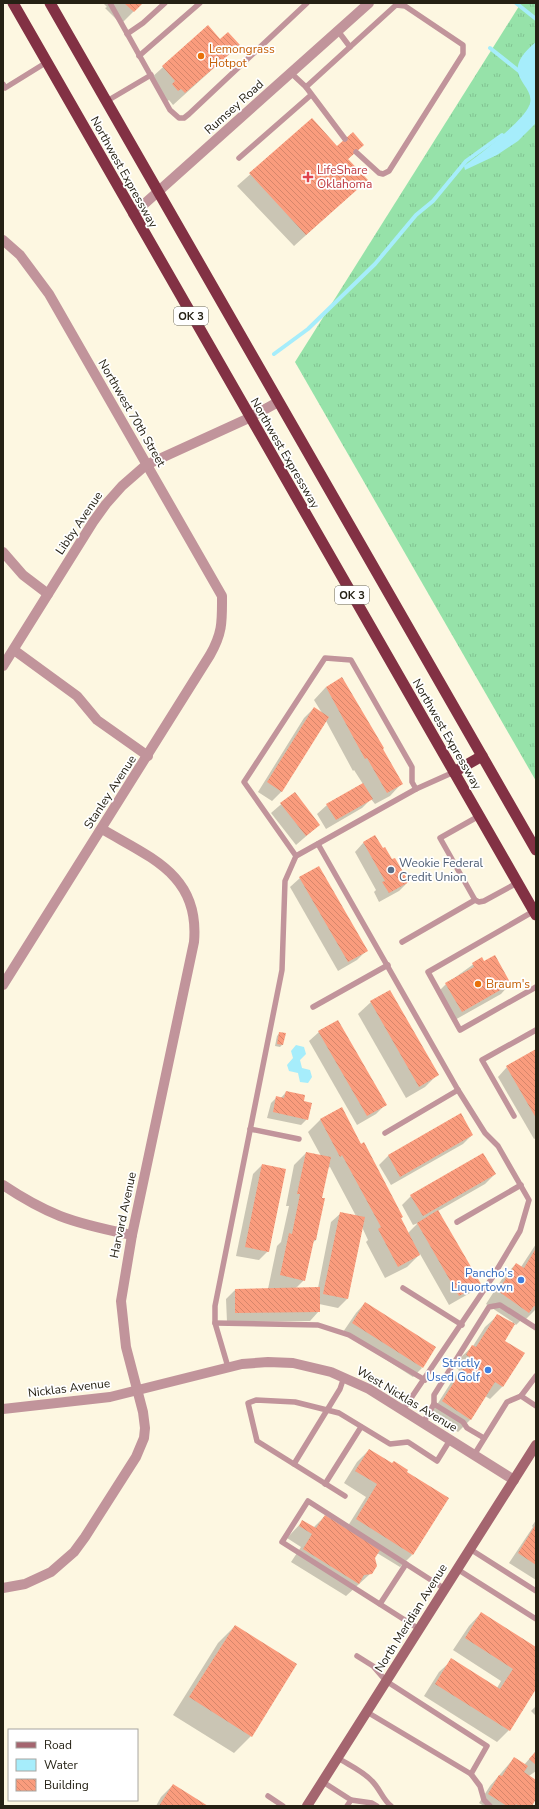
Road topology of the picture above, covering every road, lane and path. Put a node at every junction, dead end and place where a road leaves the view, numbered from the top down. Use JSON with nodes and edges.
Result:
{"nodes":[{"id":1,"x":13,"y":3,"type":"edge"},
{"id":2,"x":50,"y":3,"type":"edge"},
{"id":3,"x":110,"y":3,"type":"edge"},
{"id":4,"x":165,"y":3,"type":"edge"},
{"id":5,"x":200,"y":3,"type":"edge"},
{"id":6,"x":308,"y":3,"type":"edge"},
{"id":7,"x":366,"y":4,"type":"edge"},
{"id":8,"x":338,"y":31,"type":"junction"},
{"id":9,"x":127,"y":34,"type":"junction"},
{"id":10,"x":350,"y":47,"type":"junction"},
{"id":11,"x":140,"y":56,"type":"junction"},
{"id":12,"x":47,"y":62,"type":"junction"},
{"id":13,"x":291,"y":73,"type":"junction"},
{"id":14,"x":150,"y":75,"type":"junction"},
{"id":15,"x":3,"y":84,"type":"edge"},
{"id":16,"x":306,"y":87,"type":"junction"},
{"id":17,"x":311,"y":95,"type":"junction"},
{"id":18,"x":107,"y":101,"type":"junction"},
{"id":19,"x":345,"y":139,"type":"dead end"},
{"id":20,"x":356,"y":152,"type":"dead end"},
{"id":21,"x":239,"y":158,"type":"dead end"},
{"id":22,"x":159,"y":192,"type":"junction"},
{"id":23,"x":133,"y":214,"type":"junction"},
{"id":24,"x":3,"y":240,"type":"edge"},
{"id":25,"x":278,"y":402,"type":"junction"},
{"id":26,"x":249,"y":418,"type":"junction"},
{"id":27,"x":146,"y":465,"type":"junction"},
{"id":28,"x":3,"y":552,"type":"edge"},
{"id":29,"x":48,"y":594,"type":"junction"},
{"id":30,"x":222,"y":608,"type":"joint"},
{"id":31,"x":14,"y":650,"type":"junction"},
{"id":32,"x":3,"y":666,"type":"edge"},
{"id":33,"x":148,"y":756,"type":"junction"},
{"id":34,"x":482,"y":756,"type":"junction"},
{"id":35,"x":454,"y":772,"type":"junction"},
{"id":36,"x":416,"y":789,"type":"junction"},
{"id":37,"x":479,"y":816,"type":"junction"},
{"id":38,"x":102,"y":828,"type":"junction"},
{"id":39,"x":318,"y":844,"type":"junction"},
{"id":40,"x":536,"y":850,"type":"edge"},
{"id":41,"x":296,"y":856,"type":"junction"},
{"id":42,"x":517,"y":883,"type":"junction"},
{"id":43,"x":475,"y":900,"type":"junction"},
{"id":44,"x":535,"y":913,"type":"edge"},
{"id":45,"x":402,"y":942,"type":"dead end"},
{"id":46,"x":388,"y":965,"type":"junction"},
{"id":47,"x":3,"y":985,"type":"edge"},
{"id":48,"x":536,"y":987,"type":"edge"},
{"id":49,"x":313,"y":1007,"type":"dead end"},
{"id":50,"x":536,"y":1030,"type":"edge"},
{"id":51,"x":458,"y":1090,"type":"junction"},
{"id":52,"x":514,"y":1116,"type":"dead end"},
{"id":53,"x":250,"y":1129,"type":"junction"},
{"id":54,"x":385,"y":1133,"type":"dead end"},
{"id":55,"x":300,"y":1139,"type":"dead end"},
{"id":56,"x":3,"y":1185,"type":"edge"},
{"id":57,"x":521,"y":1185,"type":"junction"},
{"id":58,"x":457,"y":1222,"type":"dead end"},
{"id":59,"x":132,"y":1235,"type":"junction"},
{"id":60,"x":403,"y":1288,"type":"dead end"},
{"id":61,"x":215,"y":1323,"type":"junction"},
{"id":62,"x":462,"y":1325,"type":"junction"},
{"id":63,"x":536,"y":1328,"type":"edge"},
{"id":64,"x":228,"y":1367,"type":"junction"},
{"id":65,"x":536,"y":1376,"type":"edge"},
{"id":66,"x":344,"y":1377,"type":"junction"},
{"id":67,"x":425,"y":1380,"type":"junction"},
{"id":68,"x":137,"y":1390,"type":"junction"},
{"id":69,"x":521,"y":1396,"type":"junction"},
{"id":70,"x":434,"y":1404,"type":"junction"},
{"id":71,"x":536,"y":1406,"type":"edge"},
{"id":72,"x":3,"y":1409,"type":"edge"},
{"id":73,"x":328,"y":1410,"type":"junction"},
{"id":74,"x":403,"y":1410,"type":"junction"},
{"id":75,"x":423,"y":1423,"type":"junction"},
{"id":76,"x":361,"y":1426,"type":"junction"},
{"id":77,"x":484,"y":1438,"type":"junction"},
{"id":78,"x":450,"y":1440,"type":"junction"},
{"id":79,"x":536,"y":1445,"type":"edge"},
{"id":80,"x":474,"y":1455,"type":"junction"},
{"id":81,"x":533,"y":1456,"type":"edge"},
{"id":82,"x":294,"y":1464,"type":"junction"},
{"id":83,"x":514,"y":1480,"type":"junction"},
{"id":84,"x":325,"y":1484,"type":"junction"},
{"id":85,"x":345,"y":1496,"type":"dead end"},
{"id":86,"x":470,"y":1549,"type":"junction"},
{"id":87,"x":406,"y":1564,"type":"junction"},
{"id":88,"x":457,"y":1569,"type":"junction"},
{"id":89,"x":3,"y":1588,"type":"edge"},
{"id":90,"x":445,"y":1588,"type":"junction"},
{"id":91,"x":536,"y":1591,"type":"edge"},
{"id":92,"x":380,"y":1604,"type":"junction"},
{"id":93,"x":536,"y":1619,"type":"edge"},
{"id":94,"x":419,"y":1629,"type":"junction"},
{"id":95,"x":357,"y":1656,"type":"dead end"},
{"id":96,"x":386,"y":1682,"type":"junction"},
{"id":97,"x":367,"y":1712,"type":"junction"},
{"id":98,"x":338,"y":1758,"type":"junction"},
{"id":99,"x":471,"y":1774,"type":"junction"},
{"id":100,"x":322,"y":1782,"type":"junction"},
{"id":101,"x":268,"y":1796,"type":"dead end"},
{"id":102,"x":351,"y":1800,"type":"junction"},
{"id":103,"x":311,"y":1805,"type":"edge"},
{"id":104,"x":283,"y":1806,"type":"edge"},
{"id":105,"x":347,"y":1806,"type":"edge"},
{"id":106,"x":377,"y":1806,"type":"edge"},
{"id":107,"x":391,"y":1806,"type":"edge"},
{"id":108,"x":490,"y":1806,"type":"edge"}],
"edges":[{"from":1,"to":12,"type":"highway","name":"Northwest Expressway","number":"OK 3"},
{"from":2,"to":18,"type":"highway","name":"Northwest Expressway","number":"OK 3"},
{"from":3,"to":9,"type":"lane"},
{"from":4,"to":9,"type":"lane"},
{"from":5,"to":11,"type":"lane"},
{"from":6,"to":14,"type":"lane"},
{"from":7,"to":8,"type":"street","name":"Rumsey Road"},
{"from":8,"to":10,"type":"lane"},
{"from":8,"to":13,"type":"street","name":"Rumsey Road"},
{"from":9,"to":11,"type":"lane"},
{"from":10,"to":16,"type":"lane"},
{"from":10,"to":20,"type":"lane"},
{"from":11,"to":14,"type":"lane"},
{"from":12,"to":15,"type":"lane"},
{"from":12,"to":23,"type":"highway","name":"Northwest Expressway","number":"OK 3"},
{"from":13,"to":16,"type":"lane"},
{"from":13,"to":22,"type":"street","name":"Rumsey Road"},
{"from":14,"to":18,"type":"lane"},
{"from":16,"to":17,"type":"lane"},
{"from":17,"to":19,"type":"lane"},
{"from":17,"to":21,"type":"lane"},
{"from":18,"to":22,"type":"highway","name":"Northwest Expressway","number":"OK 3"},
{"from":22,"to":23,"type":"street","name":"Rumsey Road"},
{"from":22,"to":25,"type":"highway","name":"Northwest Expressway","number":"OK 3"},
{"from":23,"to":26,"type":"highway","name":"Northwest Expressway","number":"OK 3"},
{"from":24,"to":27,"type":"street","name":"Northwest 70th Street"},
{"from":25,"to":26,"type":"street","name":"Libby Avenue"},
{"from":25,"to":34,"type":"highway","name":"Northwest Expressway","number":"OK 3"},
{"from":26,"to":27,"type":"street","name":"Libby Avenue"},
{"from":26,"to":35,"type":"highway","name":"Northwest Expressway","number":"OK 3"},
{"from":27,"to":29,"type":"street","name":"Libby Avenue"},
{"from":27,"to":30,"type":"street","name":"Northwest 70th Street"},
{"from":28,"to":29,"type":"street"},
{"from":29,"to":31,"type":"street","name":"Libby Avenue"},
{"from":30,"to":33,"type":"street","name":"Stanley Avenue"},
{"from":31,"to":32,"type":"street","name":"Libby Avenue"},
{"from":31,"to":33,"type":"street"},
{"from":33,"to":38,"type":"street","name":"Stanley Avenue"},
{"from":34,"to":35,"type":"highway"},
{"from":34,"to":40,"type":"highway","name":"Northwest Expressway","number":"OK 3"},
{"from":35,"to":36,"type":"lane"},
{"from":35,"to":37,"type":"highway","name":"Northwest Expressway","number":"OK 3"},
{"from":36,"to":39,"type":"lane"},
{"from":36,"to":41,"type":"lane"},
{"from":37,"to":42,"type":"highway","name":"Northwest Expressway","number":"OK 3"},
{"from":37,"to":43,"type":"lane"},
{"from":38,"to":47,"type":"street","name":"Stanley Avenue"},
{"from":38,"to":59,"type":"street","name":"Harvard Avenue"},
{"from":39,"to":41,"type":"lane"},
{"from":39,"to":46,"type":"lane"},
{"from":41,"to":53,"type":"lane"},
{"from":42,"to":43,"type":"lane"},
{"from":42,"to":44,"type":"highway","name":"Northwest Expressway","number":"OK 3"},
{"from":43,"to":45,"type":"lane"},
{"from":44,"to":48,"type":"lane"},
{"from":46,"to":49,"type":"lane"},
{"from":46,"to":51,"type":"lane"},
{"from":50,"to":52,"type":"lane"},
{"from":51,"to":54,"type":"lane"},
{"from":51,"to":57,"type":"lane"},
{"from":53,"to":55,"type":"lane"},
{"from":53,"to":61,"type":"lane"},
{"from":56,"to":59,"type":"street"},
{"from":57,"to":58,"type":"lane"},
{"from":57,"to":62,"type":"lane"},
{"from":59,"to":68,"type":"street","name":"Harvard Avenue"},
{"from":60,"to":62,"type":"lane"},
{"from":61,"to":64,"type":"lane"},
{"from":61,"to":67,"type":"lane"},
{"from":62,"to":67,"type":"lane"},
{"from":63,"to":70,"type":"lane"},
{"from":64,"to":66,"type":"street","name":"West Nicklas Avenue"},
{"from":64,"to":68,"type":"street","name":"West Nicklas Avenue"},
{"from":65,"to":69,"type":"lane"},
{"from":66,"to":73,"type":"lane"},
{"from":66,"to":74,"type":"street","name":"West Nicklas Avenue"},
{"from":67,"to":74,"type":"lane"},
{"from":68,"to":72,"type":"street","name":"Nicklas Avenue"},
{"from":68,"to":89,"type":"street","name":"Harvard Avenue"},
{"from":69,"to":71,"type":"lane"},
{"from":69,"to":77,"type":"lane"},
{"from":70,"to":75,"type":"lane"},
{"from":70,"to":77,"type":"lane"},
{"from":73,"to":76,"type":"lane"},
{"from":73,"to":82,"type":"lane"},
{"from":73,"to":82,"type":"lane"},
{"from":74,"to":75,"type":"street","name":"West Nicklas Avenue"},
{"from":75,"to":78,"type":"street","name":"West Nicklas Avenue"},
{"from":76,"to":78,"type":"lane"},
{"from":76,"to":84,"type":"lane"},
{"from":77,"to":80,"type":"lane"},
{"from":78,"to":80,"type":"street","name":"West Nicklas Avenue"},
{"from":79,"to":81,"type":"main road","name":"North Meridian Avenue"},
{"from":80,"to":83,"type":"street","name":"West Nicklas Avenue"},
{"from":81,"to":83,"type":"main road","name":"North Meridian Avenue"},
{"from":82,"to":84,"type":"lane"},
{"from":83,"to":86,"type":"main road","name":"North Meridian Avenue"},
{"from":84,"to":85,"type":"lane"},
{"from":86,"to":88,"type":"main road","name":"North Meridian Avenue"},
{"from":86,"to":91,"type":"lane"},
{"from":87,"to":90,"type":"lane"},
{"from":87,"to":92,"type":"lane"},
{"from":87,"to":92,"type":"lane"},
{"from":88,"to":90,"type":"main road","name":"North Meridian Avenue"},
{"from":88,"to":93,"type":"lane"},
{"from":90,"to":94,"type":"main road","name":"North Meridian Avenue"},
{"from":92,"to":94,"type":"lane"},
{"from":94,"to":96,"type":"main road","name":"North Meridian Avenue"},
{"from":95,"to":96,"type":"lane"},
{"from":96,"to":97,"type":"main road","name":"North Meridian Avenue"},
{"from":96,"to":99,"type":"lane"},
{"from":97,"to":98,"type":"main road","name":"North Meridian Avenue"},
{"from":97,"to":99,"type":"lane"},
{"from":98,"to":100,"type":"main road","name":"North Meridian Avenue"},
{"from":98,"to":107,"type":"lane"},
{"from":99,"to":108,"type":"lane"},
{"from":100,"to":102,"type":"lane"},
{"from":100,"to":103,"type":"main road","name":"North Meridian Avenue"},
{"from":101,"to":104,"type":"lane"},
{"from":102,"to":105,"type":"lane"},
{"from":102,"to":106,"type":"lane"}]}
